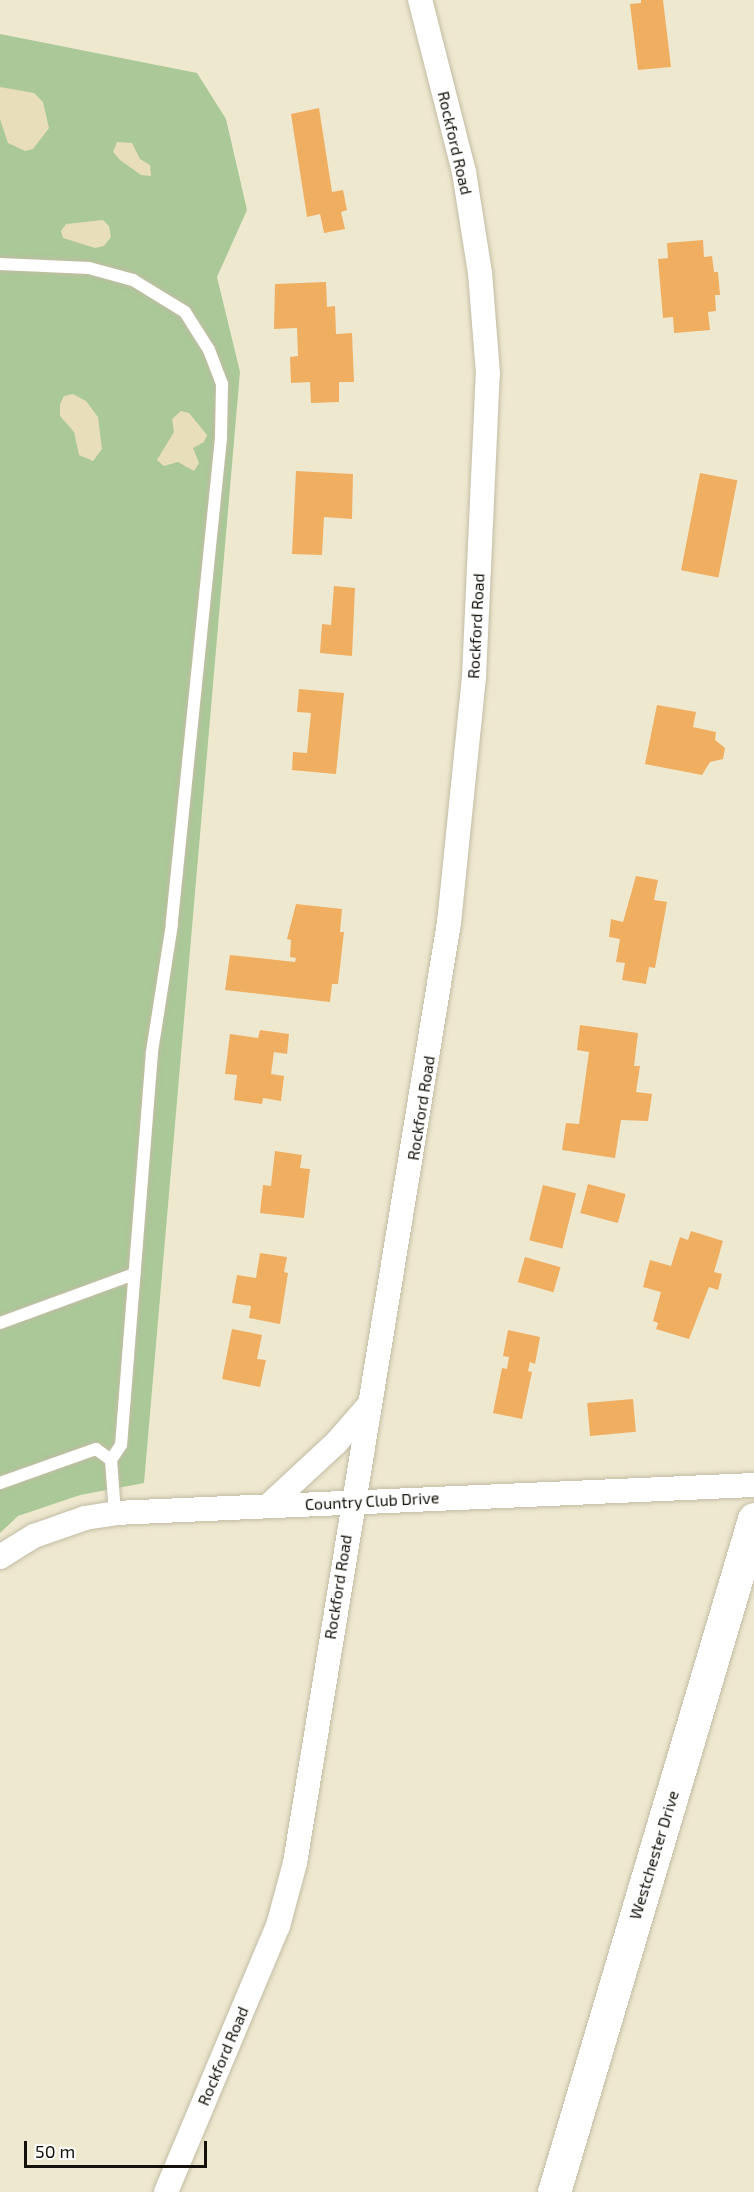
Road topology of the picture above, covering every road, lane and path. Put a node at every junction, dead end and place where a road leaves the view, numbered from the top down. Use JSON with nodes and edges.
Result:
{"nodes":[{"id":1,"x":420,"y":0,"type":"edge"},
{"id":2,"x":0,"y":264,"type":"edge"},
{"id":3,"x":134,"y":1274,"type":"junction"},
{"id":4,"x":0,"y":1323,"type":"edge"},
{"id":5,"x":369,"y":1405,"type":"junction"},
{"id":6,"x":111,"y":1460,"type":"junction"},
{"id":7,"x":0,"y":1484,"type":"edge"},
{"id":8,"x":754,"y":1485,"type":"edge"},
{"id":9,"x":352,"y":1502,"type":"junction"},
{"id":10,"x":268,"y":1506,"type":"junction"},
{"id":11,"x":115,"y":1513,"type":"junction"},
{"id":12,"x":754,"y":1519,"type":"edge"},
{"id":13,"x":0,"y":1557,"type":"edge"},
{"id":14,"x":166,"y":2192,"type":"edge"},
{"id":15,"x":554,"y":2192,"type":"edge"}],
"edges":[{"from":1,"to":5,"type":"street","name":"Rockford Road"},
{"from":2,"to":3,"type":"lane"},
{"from":3,"to":4,"type":"lane"},
{"from":3,"to":6,"type":"lane"},
{"from":5,"to":9,"type":"street","name":"Rockford Road"},
{"from":5,"to":10,"type":"street"},
{"from":6,"to":7,"type":"lane"},
{"from":6,"to":11,"type":"lane"},
{"from":8,"to":9,"type":"street","name":"Country Club Drive"},
{"from":9,"to":10,"type":"street","name":"Country Club Drive"},
{"from":9,"to":14,"type":"street","name":"Rockford Road"},
{"from":10,"to":11,"type":"street","name":"Country Club Drive"},
{"from":11,"to":13,"type":"street","name":"Country Club Drive"},
{"from":12,"to":15,"type":"main road","name":"Westchester Drive"}]}
